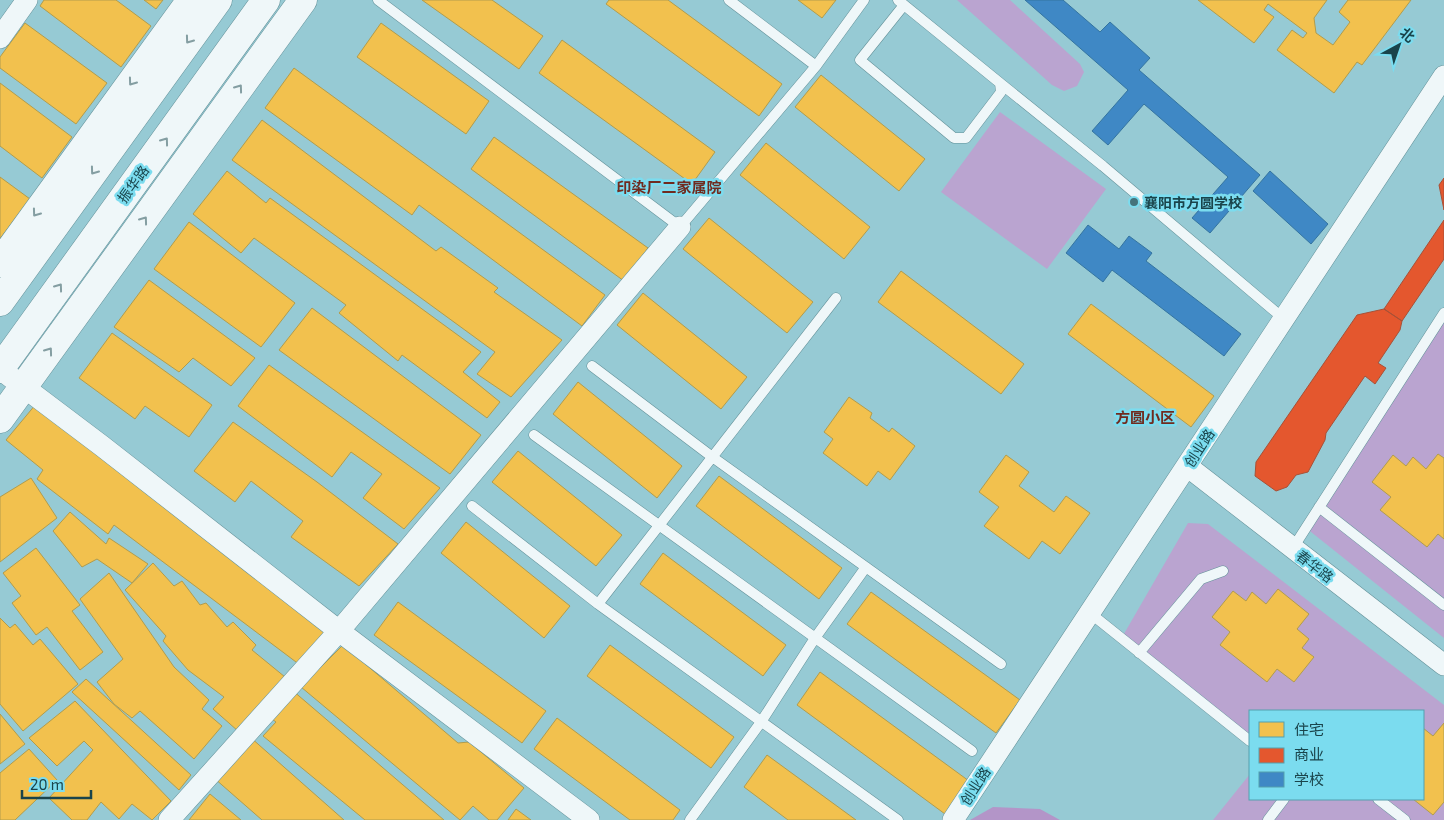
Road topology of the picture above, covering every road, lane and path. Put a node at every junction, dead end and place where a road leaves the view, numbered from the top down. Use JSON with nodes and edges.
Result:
{"nodes":[{"id":1,"x":27,"y":0,"type":"edge"},
{"id":2,"x":191,"y":0,"type":"edge"},
{"id":3,"x":218,"y":0,"type":"edge"},
{"id":4,"x":266,"y":0,"type":"edge"},
{"id":5,"x":303,"y":0,"type":"edge"},
{"id":6,"x":378,"y":0,"type":"edge"},
{"id":7,"x":729,"y":0,"type":"edge"},
{"id":8,"x":864,"y":0,"type":"edge"},
{"id":9,"x":900,"y":2,"type":"edge"},
{"id":10,"x":0,"y":38,"type":"edge"},
{"id":11,"x":816,"y":66,"type":"junction"},
{"id":12,"x":1444,"y":76,"type":"edge"},
{"id":13,"x":1000,"y":83,"type":"junction"},
{"id":14,"x":680,"y":227,"type":"junction"},
{"id":15,"x":0,"y":264,"type":"edge"},
{"id":16,"x":836,"y":298,"type":"dead end"},
{"id":17,"x":0,"y":302,"type":"edge"},
{"id":18,"x":1444,"y":313,"type":"edge"},
{"id":19,"x":1284,"y":319,"type":"junction"},
{"id":20,"x":592,"y":366,"type":"dead end"},
{"id":21,"x":0,"y":369,"type":"edge"},
{"id":22,"x":24,"y":387,"type":"junction"},
{"id":23,"x":0,"y":419,"type":"edge"},
{"id":24,"x":534,"y":435,"type":"dead end"},
{"id":25,"x":712,"y":456,"type":"junction"},
{"id":26,"x":1187,"y":466,"type":"junction"},
{"id":27,"x":472,"y":506,"type":"dead end"},
{"id":28,"x":1319,"y":507,"type":"junction"},
{"id":29,"x":658,"y":525,"type":"junction"},
{"id":30,"x":1292,"y":548,"type":"junction"},
{"id":31,"x":866,"y":567,"type":"junction"},
{"id":32,"x":1223,"y":571,"type":"dead end"},
{"id":33,"x":598,"y":604,"type":"junction"},
{"id":34,"x":1444,"y":605,"type":"edge"},
{"id":35,"x":1090,"y":613,"type":"junction"},
{"id":36,"x":339,"y":631,"type":"junction"},
{"id":37,"x":815,"y":638,"type":"junction"},
{"id":38,"x":1140,"y":653,"type":"junction"},
{"id":39,"x":1001,"y":664,"type":"dead end"},
{"id":40,"x":1444,"y":665,"type":"edge"},
{"id":41,"x":761,"y":722,"type":"junction"},
{"id":42,"x":1249,"y":740,"type":"edge"},
{"id":43,"x":972,"y":751,"type":"dead end"},
{"id":44,"x":1283,"y":800,"type":"edge"},
{"id":45,"x":1379,"y":800,"type":"edge"},
{"id":46,"x":168,"y":820,"type":"edge"},
{"id":47,"x":589,"y":820,"type":"edge"},
{"id":48,"x":690,"y":820,"type":"edge"},
{"id":49,"x":898,"y":820,"type":"edge"},
{"id":50,"x":953,"y":820,"type":"edge"},
{"id":51,"x":1268,"y":820,"type":"edge"},
{"id":52,"x":1405,"y":820,"type":"edge"}],
"edges":[{"from":1,"to":10,"type":"street"},
{"from":2,"to":15,"type":"street","one_way":true},
{"from":3,"to":17,"type":"street","one_way":true},
{"from":21,"to":4,"type":"street","name":"振华路","one_way":true},
{"from":22,"to":5,"type":"street","one_way":true},
{"from":6,"to":14,"type":"lane"},
{"from":7,"to":11,"type":"lane"},
{"from":8,"to":11,"type":"lane"},
{"from":9,"to":13,"type":"lane"},
{"from":9,"to":13,"type":"lane"},
{"from":11,"to":14,"type":"lane"},
{"from":12,"to":19,"type":"street","name":"创业路"},
{"from":13,"to":19,"type":"lane"},
{"from":14,"to":36,"type":"street"},
{"from":16,"to":25,"type":"lane"},
{"from":18,"to":28,"type":"lane"},
{"from":19,"to":26,"type":"street","name":"创业路"},
{"from":20,"to":25,"type":"lane"},
{"from":21,"to":22,"type":"street"},
{"from":22,"to":23,"type":"street"},
{"from":22,"to":36,"type":"street"},
{"from":24,"to":29,"type":"lane"},
{"from":25,"to":29,"type":"lane"},
{"from":25,"to":31,"type":"lane"},
{"from":26,"to":30,"type":"street","name":"春华路"},
{"from":26,"to":35,"type":"street","name":"创业路"},
{"from":27,"to":33,"type":"lane"},
{"from":28,"to":30,"type":"lane"},
{"from":28,"to":34,"type":"lane"},
{"from":29,"to":33,"type":"lane"},
{"from":29,"to":37,"type":"lane"},
{"from":30,"to":40,"type":"street","name":"春华路"},
{"from":31,"to":37,"type":"lane"},
{"from":31,"to":39,"type":"lane"},
{"from":32,"to":38,"type":"lane"},
{"from":33,"to":41,"type":"lane"},
{"from":35,"to":38,"type":"lane"},
{"from":35,"to":50,"type":"street","name":"创业路"},
{"from":36,"to":46,"type":"street"},
{"from":36,"to":47,"type":"street"},
{"from":37,"to":41,"type":"lane"},
{"from":37,"to":43,"type":"lane"},
{"from":38,"to":42,"type":"lane"},
{"from":41,"to":48,"type":"lane"},
{"from":41,"to":49,"type":"lane"},
{"from":44,"to":51,"type":"lane"},
{"from":45,"to":52,"type":"lane"}]}
